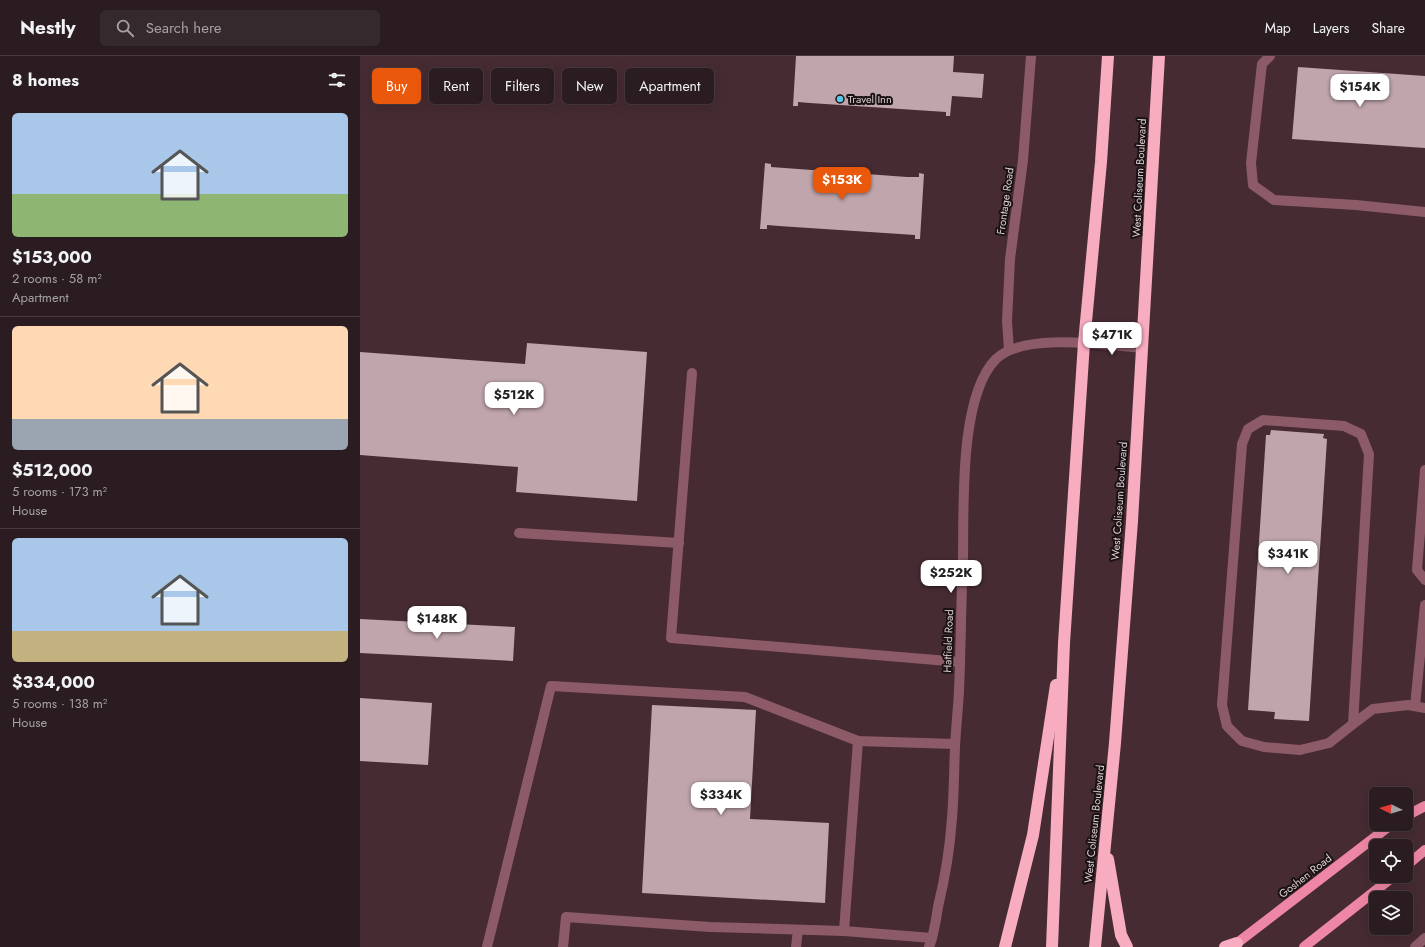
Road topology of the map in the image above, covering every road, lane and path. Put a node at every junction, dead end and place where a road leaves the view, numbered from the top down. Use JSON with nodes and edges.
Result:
{"nodes":[{"id":1,"x":1031,"y":56,"type":"edge"},
{"id":2,"x":1108,"y":56,"type":"edge"},
{"id":3,"x":1159,"y":56,"type":"edge"},
{"id":4,"x":1270,"y":56,"type":"edge"},
{"id":5,"x":1425,"y":212,"type":"edge"},
{"id":6,"x":1084,"y":343,"type":"junction"},
{"id":7,"x":1142,"y":348,"type":"junction"},
{"id":8,"x":1009,"y":350,"type":"junction"},
{"id":9,"x":692,"y":372,"type":"dead end"},
{"id":10,"x":1425,"y":470,"type":"edge"},
{"id":11,"x":519,"y":533,"type":"dead end"},
{"id":12,"x":679,"y":543,"type":"junction"},
{"id":13,"x":1425,"y":580,"type":"edge"},
{"id":14,"x":1425,"y":605,"type":"edge"},
{"id":15,"x":1064,"y":643,"type":"junction"},
{"id":16,"x":1423,"y":651,"type":"edge"},
{"id":17,"x":960,"y":662,"type":"junction"},
{"id":18,"x":1420,"y":707,"type":"edge"},
{"id":19,"x":1353,"y":724,"type":"junction"},
{"id":20,"x":858,"y":741,"type":"junction"},
{"id":21,"x":955,"y":744,"type":"junction"},
{"id":22,"x":1425,"y":806,"type":"edge"},
{"id":23,"x":1413,"y":812,"type":"edge"},
{"id":24,"x":1383,"y":831,"type":"edge"},
{"id":25,"x":1105,"y":840,"type":"junction"},
{"id":26,"x":1425,"y":850,"type":"edge"},
{"id":27,"x":1413,"y":860,"type":"edge"},
{"id":28,"x":1385,"y":883,"type":"edge"},
{"id":29,"x":798,"y":930,"type":"junction"},
{"id":30,"x":844,"y":931,"type":"junction"},
{"id":31,"x":1425,"y":938,"type":"edge"},
{"id":32,"x":930,"y":942,"type":"edge"},
{"id":33,"x":1235,"y":945,"type":"edge"},
{"id":34,"x":486,"y":947,"type":"edge"},
{"id":35,"x":563,"y":947,"type":"edge"},
{"id":36,"x":796,"y":947,"type":"edge"},
{"id":37,"x":1005,"y":947,"type":"edge"},
{"id":38,"x":1052,"y":947,"type":"edge"},
{"id":39,"x":1095,"y":947,"type":"edge"},
{"id":40,"x":1127,"y":947,"type":"edge"},
{"id":41,"x":1225,"y":947,"type":"edge"},
{"id":42,"x":1304,"y":947,"type":"edge"},
{"id":43,"x":1415,"y":947,"type":"edge"}],
"edges":[{"from":1,"to":8,"type":"street","name":"Frontage Road"},
{"from":2,"to":6,"type":"highway"},
{"from":3,"to":7,"type":"highway","name":"West Coliseum Boulevard"},
{"from":4,"to":5,"type":"street"},
{"from":6,"to":7,"type":"street","name":"Hatfield Road"},
{"from":6,"to":8,"type":"street","name":"Hatfield Road"},
{"from":6,"to":15,"type":"highway"},
{"from":7,"to":25,"type":"highway","name":"West Coliseum Boulevard"},
{"from":8,"to":17,"type":"street","name":"Hatfield Road"},
{"from":9,"to":12,"type":"street"},
{"from":10,"to":13,"type":"street"},
{"from":11,"to":12,"type":"street"},
{"from":12,"to":17,"type":"street"},
{"from":14,"to":16,"type":"street"},
{"from":15,"to":37,"type":"highway"},
{"from":15,"to":38,"type":"highway"},
{"from":16,"to":18,"type":"street"},
{"from":17,"to":21,"type":"street","name":"Hatfield Road"},
{"from":18,"to":19,"type":"street"},
{"from":19,"to":19,"type":"street"},
{"from":20,"to":21,"type":"street"},
{"from":20,"to":30,"type":"street"},
{"from":20,"to":34,"type":"street"},
{"from":21,"to":32,"type":"street","name":"Hatfield Road"},
{"from":22,"to":23,"type":"main road"},
{"from":24,"to":33,"type":"main road","name":"Goshen Road"},
{"from":25,"to":39,"type":"highway","name":"West Coliseum Boulevard"},
{"from":25,"to":40,"type":"highway"},
{"from":26,"to":27,"type":"main road"},
{"from":28,"to":42,"type":"main road"},
{"from":29,"to":30,"type":"street"},
{"from":29,"to":35,"type":"street"},
{"from":29,"to":36,"type":"street"},
{"from":30,"to":32,"type":"street"},
{"from":31,"to":43,"type":"street"},
{"from":33,"to":41,"type":"highway"}]}
